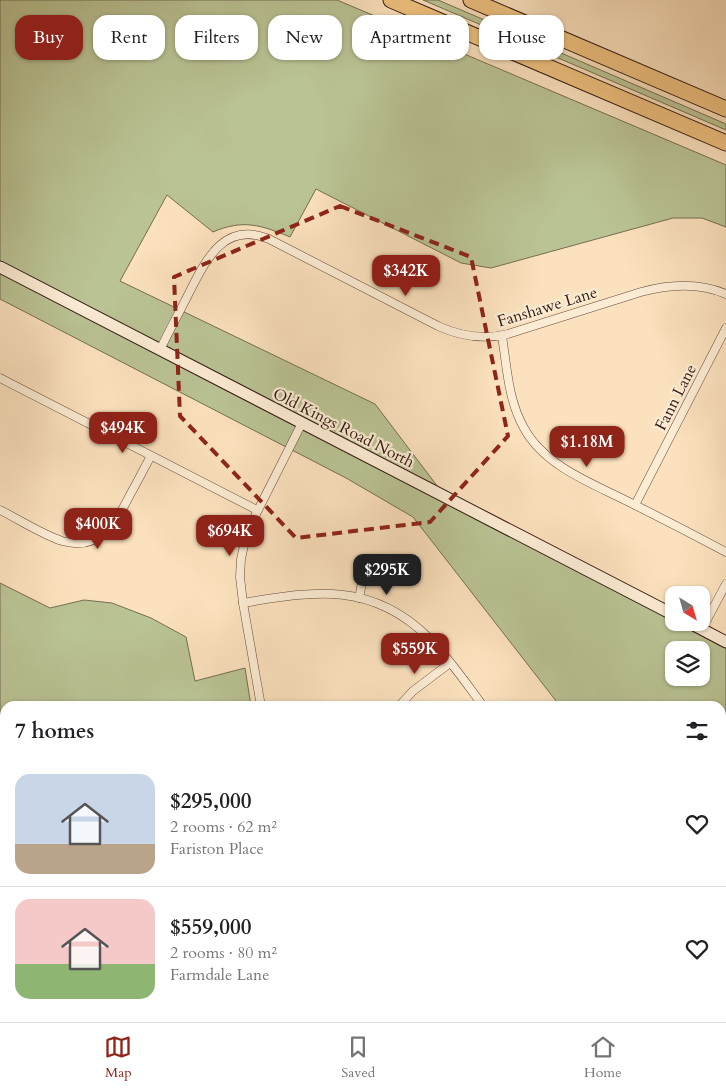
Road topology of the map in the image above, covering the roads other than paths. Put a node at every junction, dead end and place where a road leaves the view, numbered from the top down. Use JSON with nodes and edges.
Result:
{"nodes":[{"id":1,"x":391,"y":0,"type":"edge"},
{"id":2,"x":471,"y":0,"type":"edge"},
{"id":3,"x":726,"y":109,"type":"edge"},
{"id":4,"x":726,"y":143,"type":"edge"},
{"id":5,"x":0,"y":267,"type":"edge"},
{"id":6,"x":726,"y":294,"type":"edge"},
{"id":7,"x":726,"y":328,"type":"edge"},
{"id":8,"x":502,"y":336,"type":"junction"},
{"id":9,"x":160,"y":350,"type":"junction"},
{"id":10,"x":0,"y":378,"type":"edge"},
{"id":11,"x":302,"y":422,"type":"junction"},
{"id":12,"x":151,"y":456,"type":"junction"},
{"id":13,"x":635,"y":505,"type":"junction"},
{"id":14,"x":0,"y":510,"type":"edge"},
{"id":15,"x":257,"y":510,"type":"junction"},
{"id":16,"x":726,"y":552,"type":"edge"},
{"id":17,"x":366,"y":563,"type":"dead end"},
{"id":18,"x":726,"y":584,"type":"edge"},
{"id":19,"x":359,"y":598,"type":"junction"},
{"id":20,"x":243,"y":603,"type":"junction"},
{"id":21,"x":665,"y":610,"type":"edge"},
{"id":22,"x":710,"y":614,"type":"edge"},
{"id":23,"x":706,"y":631,"type":"edge"},
{"id":24,"x":726,"y":642,"type":"edge"},
{"id":25,"x":450,"y":663,"type":"junction"},
{"id":26,"x":260,"y":701,"type":"edge"},
{"id":27,"x":403,"y":701,"type":"edge"},
{"id":28,"x":479,"y":701,"type":"edge"}],
"edges":[{"from":1,"to":4,"type":"highway"},
{"from":2,"to":3,"type":"highway"},
{"from":5,"to":9,"type":"street","name":"Old Kings Road North"},
{"from":6,"to":8,"type":"street","name":"Fanshawe Lane"},
{"from":7,"to":13,"type":"street","name":"Fann Lane"},
{"from":8,"to":9,"type":"street","name":"Fanshawe Lane"},
{"from":8,"to":13,"type":"street"},
{"from":9,"to":11,"type":"street","name":"Old Kings Road North"},
{"from":10,"to":12,"type":"street"},
{"from":11,"to":15,"type":"street"},
{"from":11,"to":21,"type":"street","name":"Old Kings Road North"},
{"from":12,"to":14,"type":"street"},
{"from":12,"to":15,"type":"street"},
{"from":13,"to":16,"type":"street"},
{"from":15,"to":20,"type":"street"},
{"from":17,"to":19,"type":"street"},
{"from":18,"to":22,"type":"street"},
{"from":19,"to":20,"type":"street"},
{"from":19,"to":25,"type":"street"},
{"from":20,"to":26,"type":"street"},
{"from":23,"to":24,"type":"street"},
{"from":25,"to":27,"type":"street"},
{"from":25,"to":28,"type":"street"}]}
